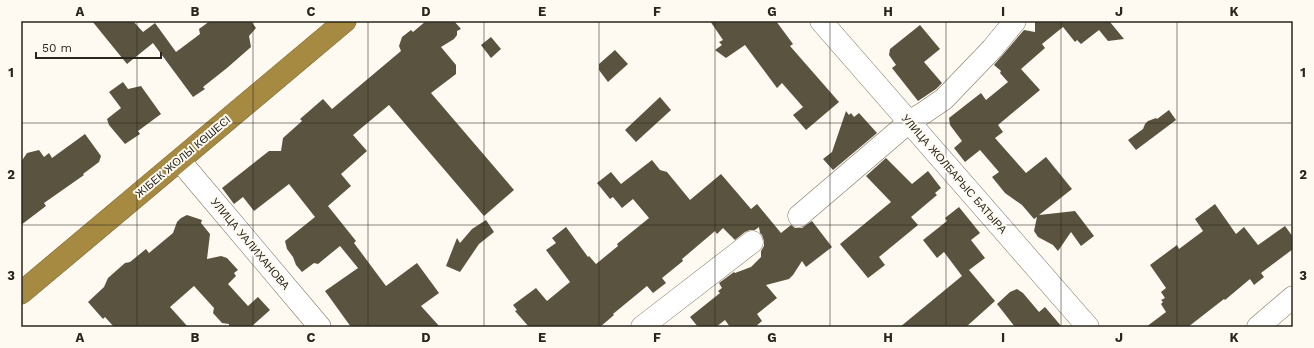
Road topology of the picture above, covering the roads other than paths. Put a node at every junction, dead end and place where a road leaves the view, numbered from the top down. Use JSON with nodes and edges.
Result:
{"nodes":[{"id":1,"x":345,"y":21,"type":"edge"},
{"id":2,"x":821,"y":21,"type":"edge"},
{"id":3,"x":1015,"y":21,"type":"edge"},
{"id":4,"x":908,"y":122,"type":"junction"},
{"id":5,"x":180,"y":161,"type":"junction"},
{"id":6,"x":799,"y":216,"type":"dead end"},
{"id":7,"x":752,"y":242,"type":"dead end"},
{"id":8,"x":21,"y":293,"type":"edge"},
{"id":9,"x":1293,"y":297,"type":"edge"},
{"id":10,"x":320,"y":327,"type":"edge"},
{"id":11,"x":642,"y":327,"type":"edge"},
{"id":12,"x":1088,"y":327,"type":"edge"},
{"id":13,"x":1258,"y":327,"type":"edge"}],
"edges":[{"from":1,"to":5,"type":"highway","name":"ЖІБЕК ЖОЛЫ КӨШЕСІ"},
{"from":2,"to":4,"type":"street","name":"УЛИЦА ЖОЛБАРЫС БАТЫРА"},
{"from":3,"to":4,"type":"street"},
{"from":4,"to":6,"type":"street"},
{"from":4,"to":12,"type":"street","name":"УЛИЦА ЖОЛБАРЫС БАТЫРА"},
{"from":5,"to":8,"type":"highway","name":"ЖІБЕК ЖОЛЫ КӨШЕСІ"},
{"from":5,"to":10,"type":"street","name":"УЛИЦА УАЛИХАНОВА"},
{"from":7,"to":11,"type":"street"},
{"from":9,"to":13,"type":"street"}]}
